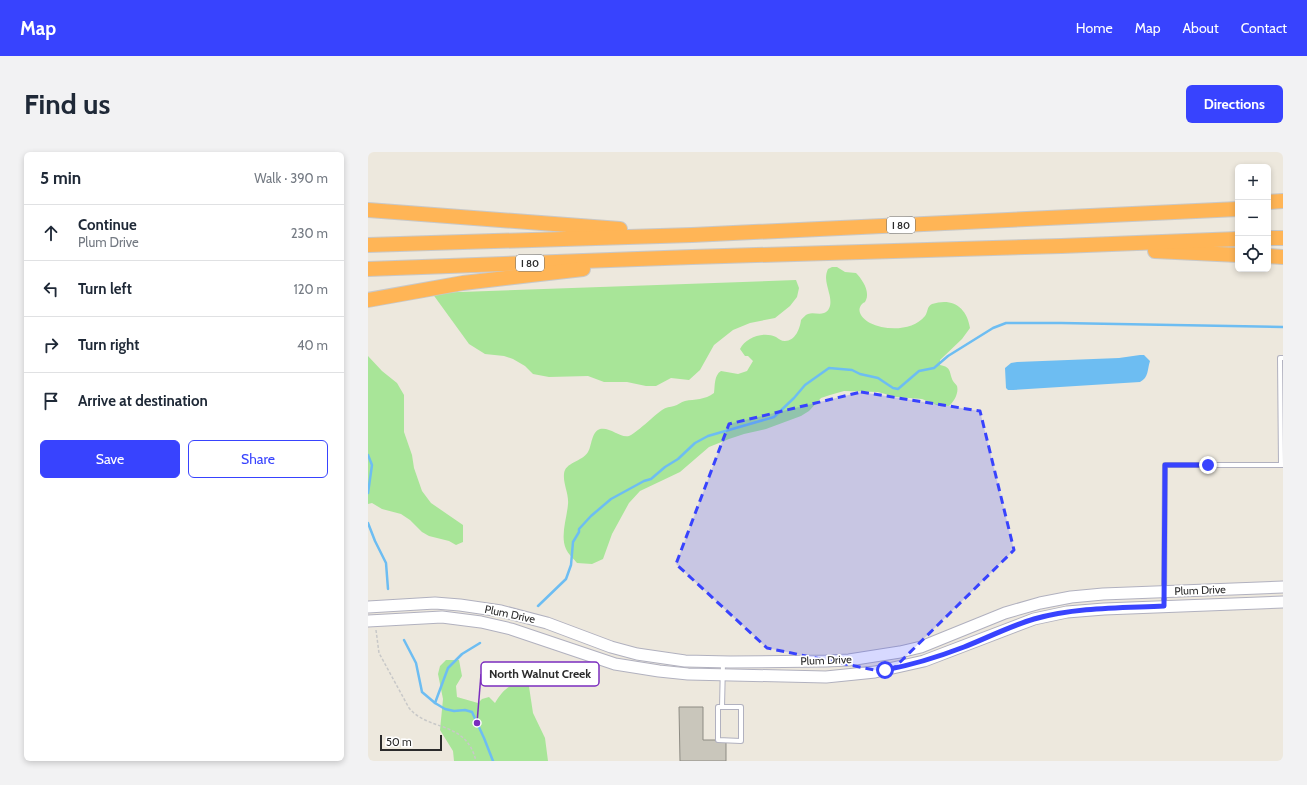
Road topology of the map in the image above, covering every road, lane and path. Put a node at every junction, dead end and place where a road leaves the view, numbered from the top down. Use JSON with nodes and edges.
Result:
{"nodes":[{"id":1,"x":1283,"y":201,"type":"edge"},
{"id":2,"x":1271,"y":202,"type":"edge"},
{"id":3,"x":1235,"y":204,"type":"edge"},
{"id":4,"x":1283,"y":207,"type":"edge"},
{"id":5,"x":1271,"y":208,"type":"edge"},
{"id":6,"x":1235,"y":209,"type":"edge"},
{"id":7,"x":368,"y":210,"type":"edge"},
{"id":8,"x":1110,"y":215,"type":"junction"},
{"id":9,"x":692,"y":235,"type":"junction"},
{"id":10,"x":1271,"y":238,"type":"edge"},
{"id":11,"x":1283,"y":238,"type":"edge"},
{"id":12,"x":1235,"y":240,"type":"edge"},
{"id":13,"x":368,"y":245,"type":"edge"},
{"id":14,"x":1061,"y":246,"type":"junction"},
{"id":15,"x":1235,"y":255,"type":"edge"},
{"id":16,"x":1271,"y":256,"type":"edge"},
{"id":17,"x":692,"y":257,"type":"junction"},
{"id":18,"x":1283,"y":257,"type":"edge"},
{"id":19,"x":368,"y":270,"type":"edge"},
{"id":20,"x":368,"y":300,"type":"edge"},
{"id":21,"x":1283,"y":358,"type":"edge"},
{"id":22,"x":1282,"y":445,"type":"edge"},
{"id":23,"x":1282,"y":466,"type":"edge"},
{"id":24,"x":1283,"y":587,"type":"edge"},
{"id":25,"x":1164,"y":591,"type":"junction"},
{"id":26,"x":1283,"y":602,"type":"edge"},
{"id":27,"x":1164,"y":606,"type":"junction"},
{"id":28,"x":368,"y":607,"type":"edge"},
{"id":29,"x":476,"y":607,"type":"junction"},
{"id":30,"x":371,"y":621,"type":"edge"},
{"id":31,"x":474,"y":621,"type":"junction"},
{"id":32,"x":964,"y":630,"type":"junction"},
{"id":33,"x":969,"y":645,"type":"junction"},
{"id":34,"x":723,"y":662,"type":"junction"},
{"id":35,"x":723,"y":675,"type":"junction"},
{"id":36,"x":722,"y":707,"type":"junction"},
{"id":37,"x":476,"y":761,"type":"edge"}],
"edges":[{"from":1,"to":2,"type":"highway"},
{"from":3,"to":8,"type":"highway"},
{"from":4,"to":5,"type":"highway"},
{"from":6,"to":8,"type":"highway","number":"I 80"},
{"from":7,"to":9,"type":"highway"},
{"from":8,"to":9,"type":"highway","number":"I 80"},
{"from":9,"to":13,"type":"highway","number":"I 80"},
{"from":10,"to":11,"type":"highway"},
{"from":12,"to":14,"type":"highway","number":"I 80"},
{"from":14,"to":15,"type":"highway"},
{"from":14,"to":17,"type":"highway","number":"I 80"},
{"from":16,"to":18,"type":"highway"},
{"from":17,"to":19,"type":"highway","number":"I 80"},
{"from":17,"to":20,"type":"highway"},
{"from":21,"to":22,"type":"lane"},
{"from":22,"to":23,"type":"lane"},
{"from":23,"to":25,"type":"lane"},
{"from":24,"to":25,"type":"street","name":"Plum Drive"},
{"from":25,"to":27,"type":"lane"},
{"from":25,"to":32,"type":"street","name":"Plum Drive"},
{"from":26,"to":27,"type":"street","name":"Plum Drive"},
{"from":27,"to":33,"type":"street","name":"Plum Drive"},
{"from":28,"to":29,"type":"street","name":"Plum Drive"},
{"from":29,"to":31,"type":"lane"},
{"from":29,"to":34,"type":"street","name":"Plum Drive"},
{"from":30,"to":31,"type":"street","name":"Plum Drive"},
{"from":30,"to":37,"type":"path"},
{"from":31,"to":35,"type":"street","name":"Plum Drive"},
{"from":32,"to":33,"type":"lane"},
{"from":32,"to":34,"type":"street","name":"Plum Drive"},
{"from":33,"to":35,"type":"street","name":"Plum Drive"},
{"from":34,"to":35,"type":"lane"},
{"from":35,"to":36,"type":"lane"},
{"from":36,"to":36,"type":"lane"}]}
